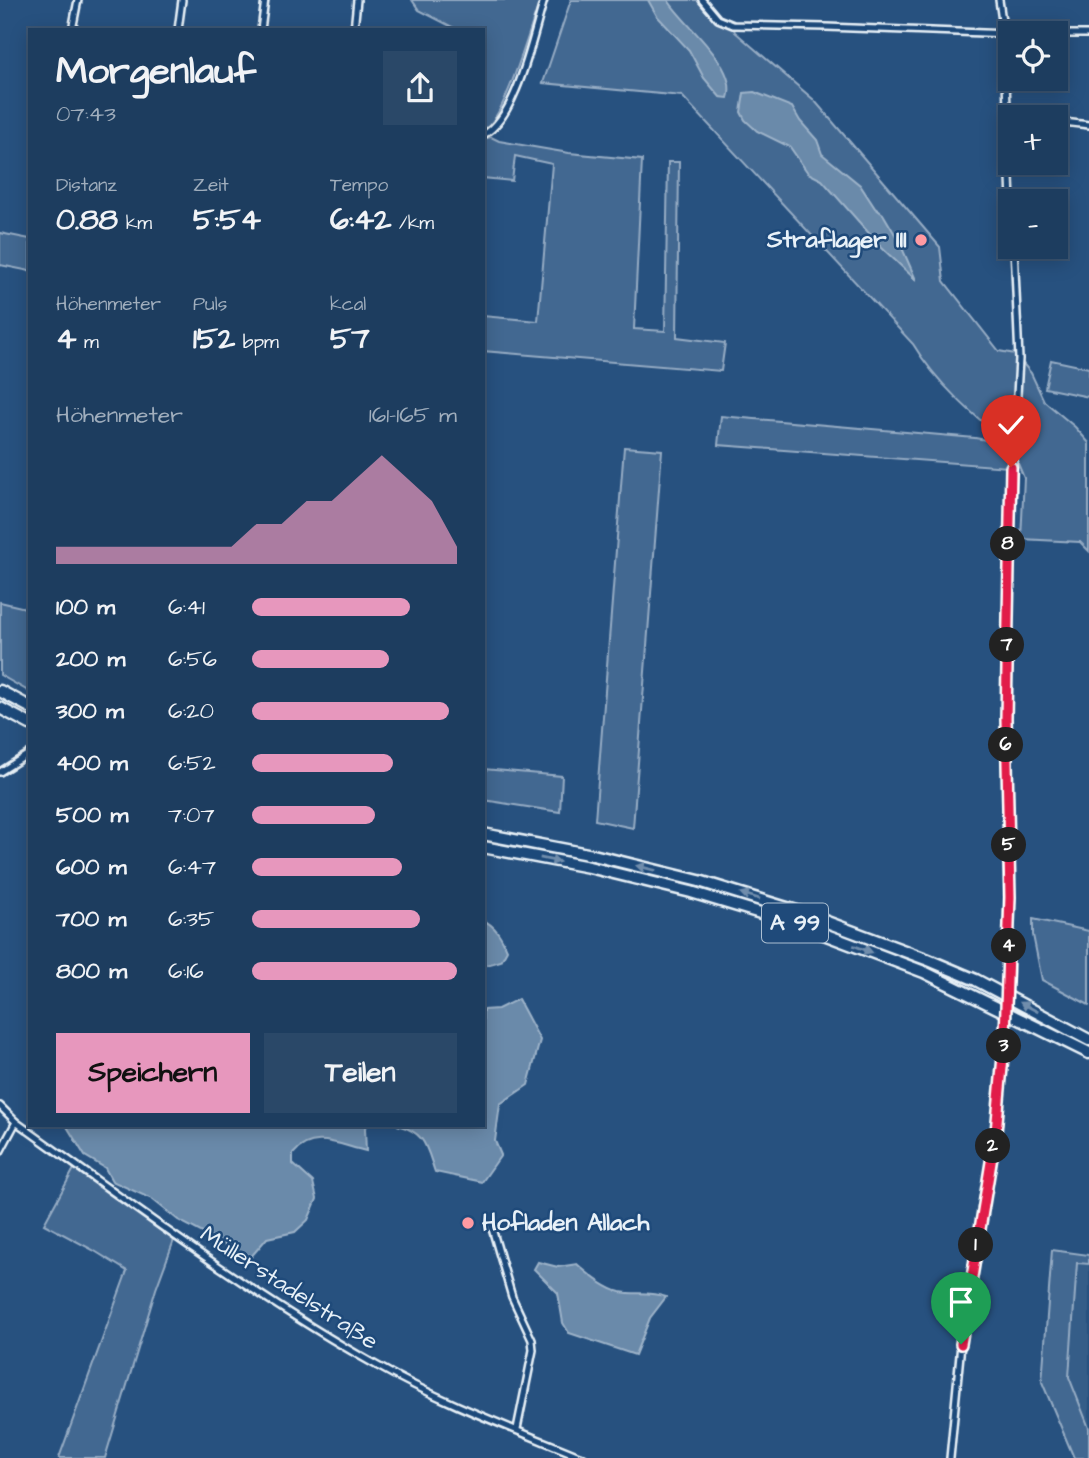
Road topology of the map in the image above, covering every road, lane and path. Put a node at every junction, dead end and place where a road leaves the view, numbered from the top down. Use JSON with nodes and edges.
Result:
{"nodes":[{"id":1,"x":78,"y":0,"type":"edge"},
{"id":2,"x":183,"y":0,"type":"edge"},
{"id":3,"x":265,"y":0,"type":"edge"},
{"id":4,"x":357,"y":0,"type":"edge"},
{"id":5,"x":544,"y":0,"type":"edge"},
{"id":6,"x":702,"y":0,"type":"edge"},
{"id":7,"x":999,"y":0,"type":"edge"},
{"id":8,"x":1004,"y":21,"type":"edge"},
{"id":9,"x":72,"y":28,"type":"edge"},
{"id":10,"x":178,"y":28,"type":"edge"},
{"id":11,"x":261,"y":28,"type":"edge"},
{"id":12,"x":354,"y":28,"type":"edge"},
{"id":13,"x":998,"y":34,"type":"edge"},
{"id":14,"x":1068,"y":34,"type":"edge"},
{"id":15,"x":1089,"y":34,"type":"edge"},
{"id":16,"x":1068,"y":123,"type":"edge"},
{"id":17,"x":1089,"y":125,"type":"edge"},
{"id":18,"x":485,"y":134,"type":"edge"},
{"id":19,"x":1015,"y":259,"type":"edge"},
{"id":20,"x":0,"y":691,"type":"edge"},
{"id":21,"x":28,"y":706,"type":"edge"},
{"id":22,"x":0,"y":708,"type":"edge"},
{"id":23,"x":28,"y":723,"type":"edge"},
{"id":24,"x":28,"y":754,"type":"edge"},
{"id":25,"x":0,"y":772,"type":"edge"},
{"id":26,"x":485,"y":834,"type":"edge"},
{"id":27,"x":485,"y":847,"type":"edge"},
{"id":28,"x":1089,"y":1040,"type":"edge"},
{"id":29,"x":1089,"y":1053,"type":"edge"},
{"id":30,"x":0,"y":1106,"type":"edge"},
{"id":31,"x":16,"y":1122,"type":"junction"},
{"id":32,"x":0,"y":1152,"type":"edge"},
{"id":33,"x":491,"y":1225,"type":"dead end"},
{"id":34,"x":517,"y":1429,"type":"junction"},
{"id":35,"x":584,"y":1458,"type":"edge"},
{"id":36,"x":950,"y":1458,"type":"edge"}],
"edges":[{"from":1,"to":9,"type":"street"},
{"from":2,"to":10,"type":"street"},
{"from":3,"to":11,"type":"street"},
{"from":4,"to":12,"type":"street"},
{"from":5,"to":18,"type":"street"},
{"from":6,"to":13,"type":"street"},
{"from":7,"to":8,"type":"street"},
{"from":14,"to":15,"type":"street"},
{"from":16,"to":17,"type":"street"},
{"from":19,"to":36,"type":"street","bridge":true},
{"from":20,"to":21,"type":"highway"},
{"from":22,"to":23,"type":"highway"},
{"from":24,"to":25,"type":"street"},
{"from":28,"to":26,"type":"highway","number":"A 99","one_way":true},
{"from":27,"to":29,"type":"highway","number":"A 99","one_way":true},
{"from":30,"to":31,"type":"street","name":"Müllerstadelstraße"},
{"from":31,"to":32,"type":"street"},
{"from":31,"to":34,"type":"street","name":"Müllerstadelstraße"},
{"from":33,"to":34,"type":"street"},
{"from":34,"to":35,"type":"street","name":"Müllerstadelstraße"}]}
